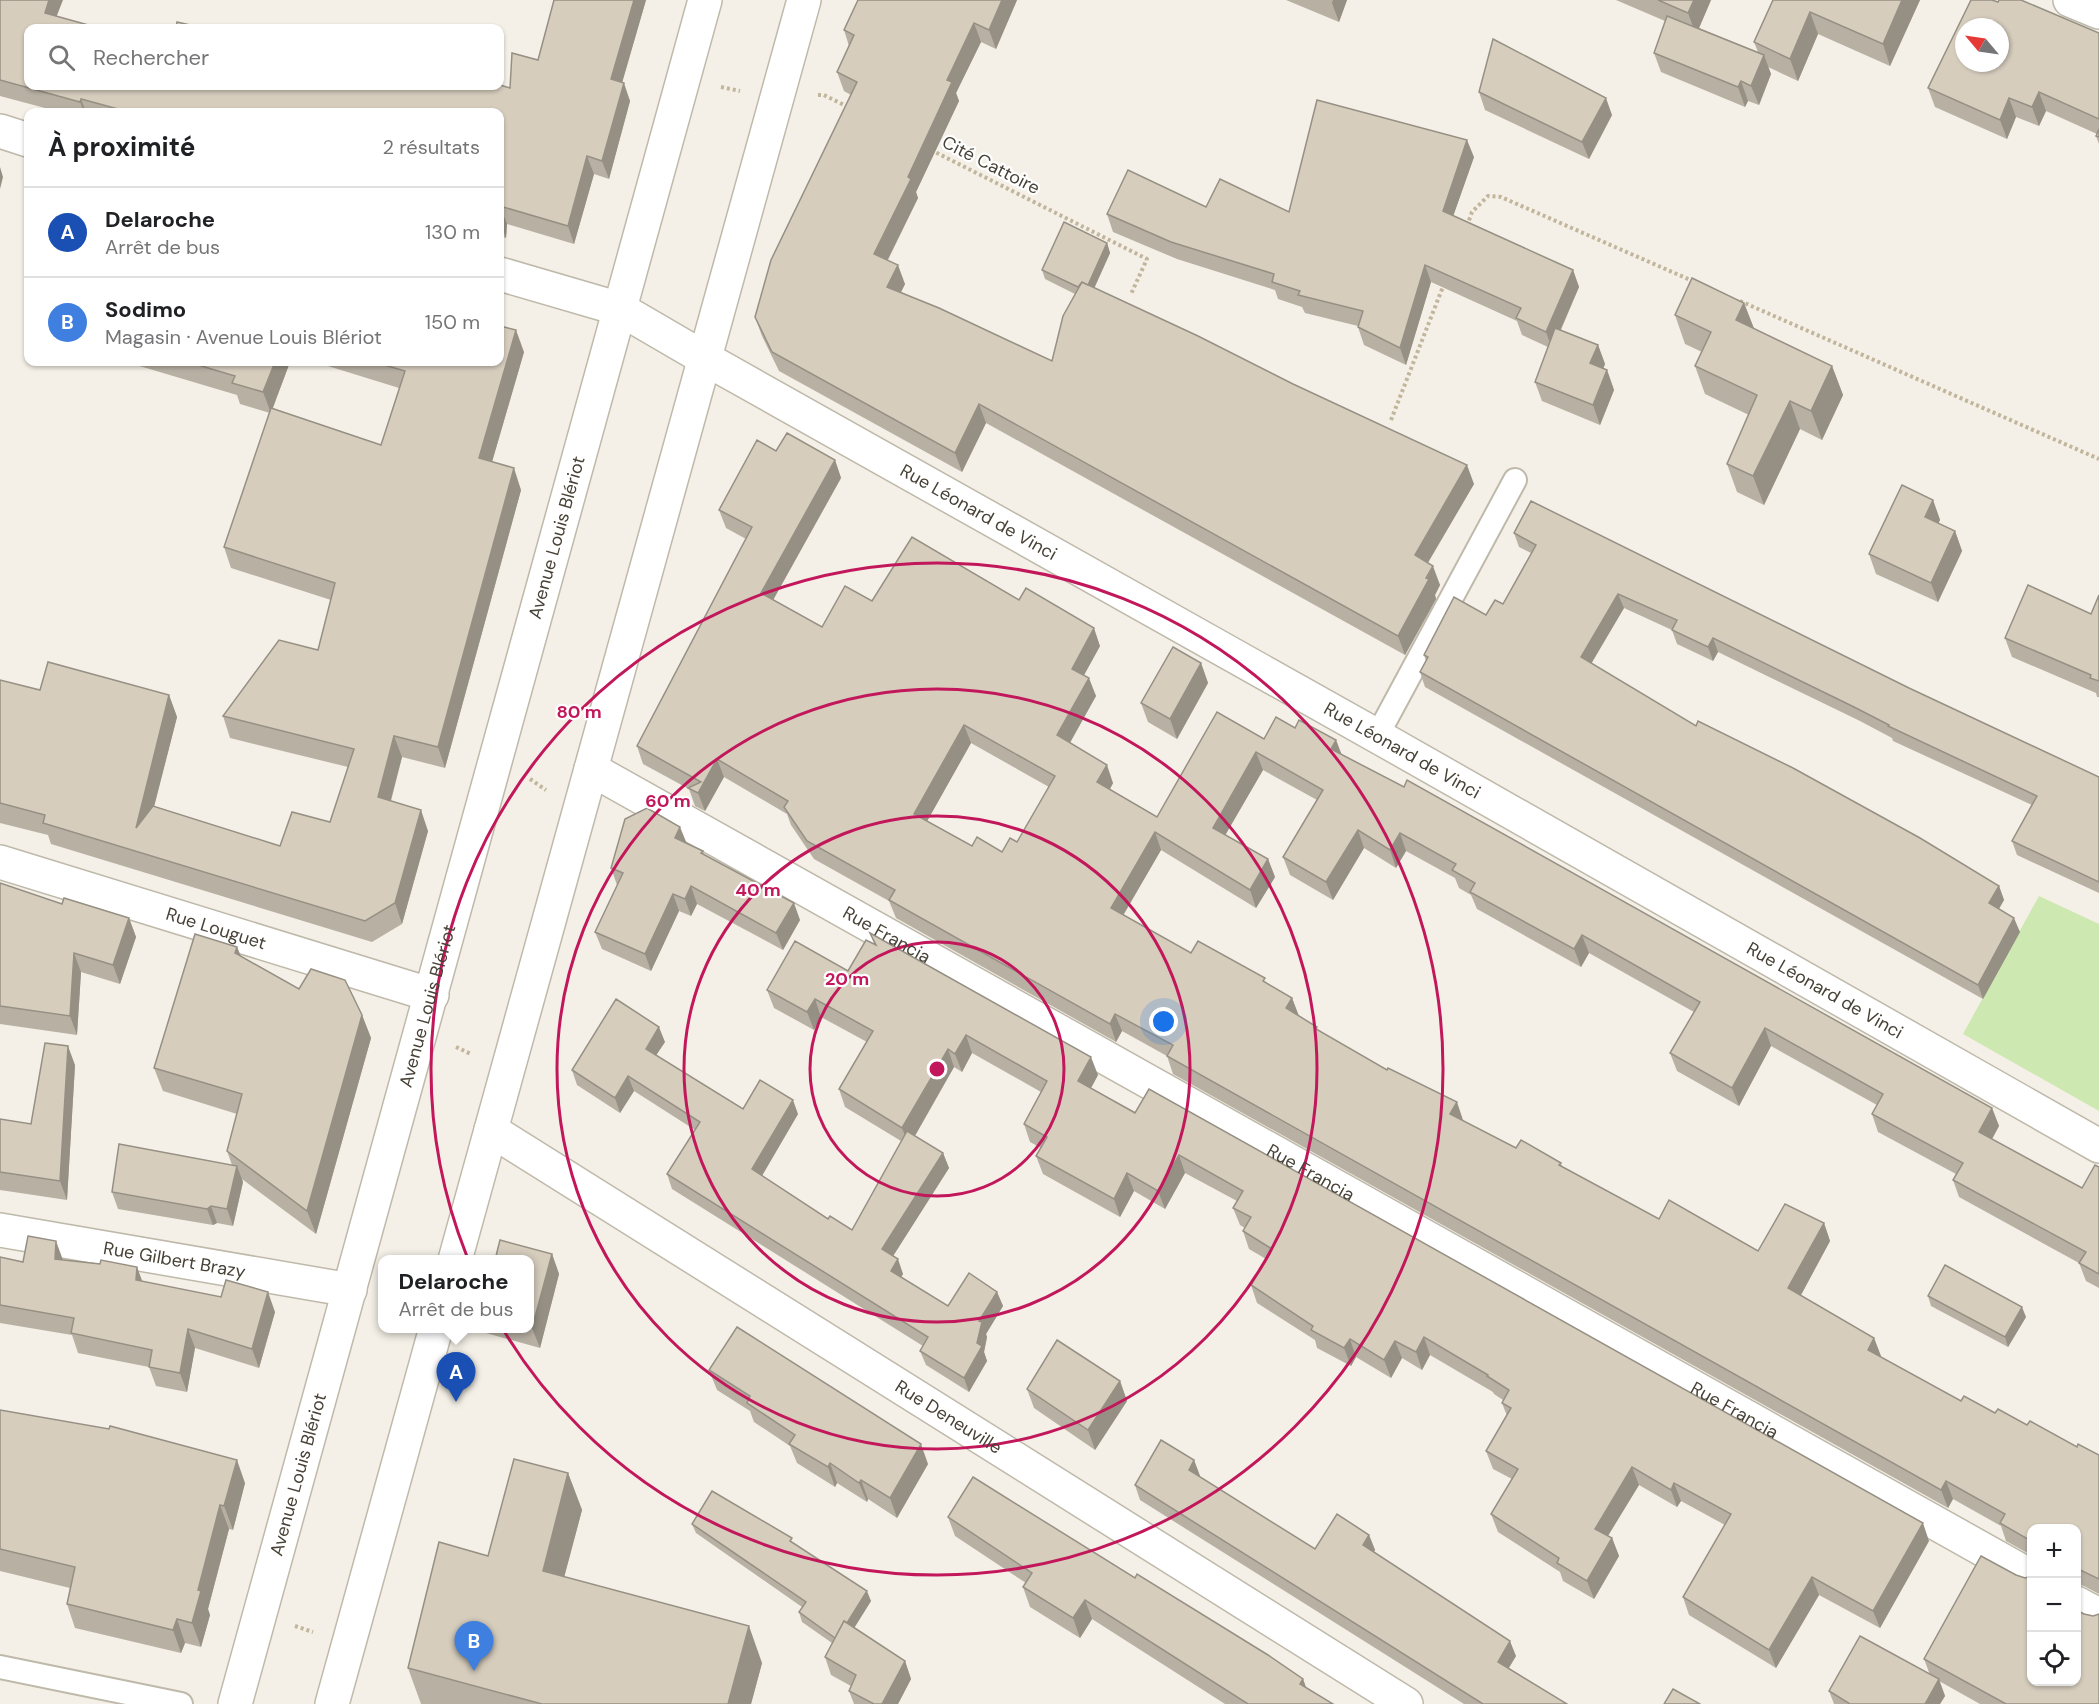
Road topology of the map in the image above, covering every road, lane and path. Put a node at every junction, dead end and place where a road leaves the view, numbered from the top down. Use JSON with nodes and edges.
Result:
{"nodes":[{"id":1,"x":705,"y":0,"type":"edge"},
{"id":2,"x":804,"y":0,"type":"edge"},
{"id":3,"x":2070,"y":0,"type":"edge"},
{"id":4,"x":2099,"y":12,"type":"edge"},
{"id":5,"x":681,"y":90,"type":"junction"},
{"id":6,"x":777,"y":98,"type":"junction"},
{"id":7,"x":853,"y":110,"type":"edge"},
{"id":8,"x":0,"y":131,"type":"edge"},
{"id":9,"x":24,"y":139,"type":"edge"},
{"id":10,"x":926,"y":147,"type":"edge"},
{"id":11,"x":1464,"y":234,"type":"edge"},
{"id":12,"x":504,"y":275,"type":"edge"},
{"id":13,"x":1447,"y":277,"type":"edge"},
{"id":14,"x":1697,"y":282,"type":"edge"},
{"id":15,"x":1131,"y":294,"type":"dead end"},
{"id":16,"x":1729,"y":297,"type":"edge"},
{"id":17,"x":621,"y":309,"type":"junction"},
{"id":18,"x":704,"y":358,"type":"junction"},
{"id":19,"x":1391,"y":420,"type":"dead end"},
{"id":20,"x":2099,"y":459,"type":"edge"},
{"id":21,"x":1515,"y":480,"type":"dead end"},
{"id":22,"x":1377,"y":736,"type":"junction"},
{"id":23,"x":591,"y":769,"type":"junction"},
{"id":24,"x":0,"y":862,"type":"edge"},
{"id":25,"x":432,"y":995,"type":"junction"},
{"id":26,"x":491,"y":1130,"type":"junction"},
{"id":27,"x":2099,"y":1146,"type":"edge"},
{"id":28,"x":0,"y":1230,"type":"edge"},
{"id":29,"x":456,"y":1255,"type":"edge"},
{"id":30,"x":350,"y":1290,"type":"junction"},
{"id":31,"x":435,"y":1333,"type":"edge"},
{"id":32,"x":2027,"y":1575,"type":"edge"},
{"id":33,"x":2081,"y":1606,"type":"edge"},
{"id":34,"x":2099,"y":1615,"type":"edge"},
{"id":35,"x":261,"y":1616,"type":"junction"},
{"id":36,"x":349,"y":1643,"type":"junction"},
{"id":37,"x":0,"y":1667,"type":"edge"},
{"id":38,"x":181,"y":1704,"type":"edge"},
{"id":39,"x":235,"y":1704,"type":"edge"},
{"id":40,"x":332,"y":1704,"type":"edge"},
{"id":41,"x":1406,"y":1704,"type":"edge"}],
"edges":[{"from":1,"to":5,"type":"street","name":"Avenue Louis Blériot"},
{"from":2,"to":6,"type":"street"},
{"from":3,"to":4,"type":"street"},
{"from":5,"to":6,"type":"path"},
{"from":5,"to":17,"type":"street","name":"Avenue Louis Blériot"},
{"from":6,"to":7,"type":"path"},
{"from":6,"to":18,"type":"street"},
{"from":8,"to":9,"type":"street"},
{"from":10,"to":15,"type":"path","name":"Cité Cattoire"},
{"from":11,"to":14,"type":"path"},
{"from":12,"to":17,"type":"street"},
{"from":13,"to":19,"type":"path"},
{"from":16,"to":20,"type":"path"},
{"from":17,"to":18,"type":"street"},
{"from":17,"to":25,"type":"street","name":"Avenue Louis Blériot"},
{"from":18,"to":22,"type":"street","name":"Rue Léonard de Vinci"},
{"from":18,"to":23,"type":"street"},
{"from":21,"to":22,"type":"lane"},
{"from":22,"to":27,"type":"street","name":"Rue Léonard de Vinci"},
{"from":23,"to":26,"type":"street"},
{"from":23,"to":32,"type":"street","name":"Rue Francia"},
{"from":24,"to":25,"type":"street","name":"Rue Louguet"},
{"from":25,"to":30,"type":"street","name":"Avenue Louis Blériot"},
{"from":26,"to":29,"type":"street"},
{"from":26,"to":41,"type":"street","name":"Rue Deneuville"},
{"from":28,"to":30,"type":"street","name":"Rue Gilbert Brazy"},
{"from":30,"to":35,"type":"street","name":"Avenue Louis Blériot"},
{"from":31,"to":36,"type":"street"},
{"from":33,"to":34,"type":"street"},
{"from":35,"to":36,"type":"path"},
{"from":35,"to":39,"type":"street","name":"Avenue Louis Blériot"},
{"from":36,"to":40,"type":"street"},
{"from":37,"to":38,"type":"lane"}]}
